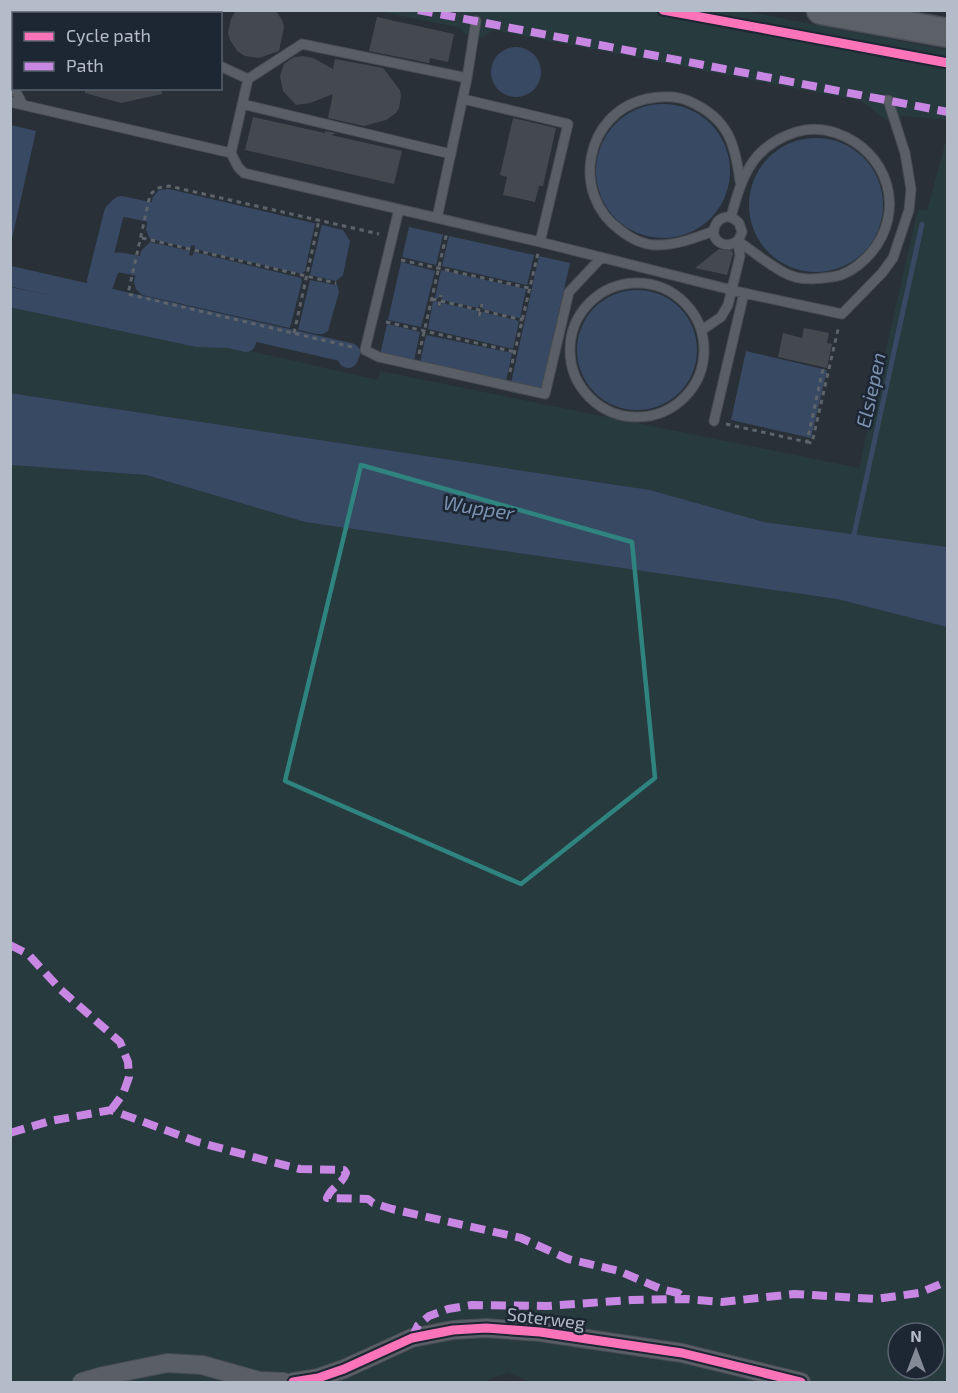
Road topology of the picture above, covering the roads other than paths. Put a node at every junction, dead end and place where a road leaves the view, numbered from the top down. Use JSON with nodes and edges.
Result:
{"nodes":[{"id":1,"x":821,"y":10,"type":"edge"},
{"id":2,"x":476,"y":21,"type":"dead end"},
{"id":3,"x":948,"y":33,"type":"edge"},
{"id":4,"x":222,"y":67,"type":"edge"},
{"id":5,"x":467,"y":78,"type":"junction"},
{"id":6,"x":248,"y":79,"type":"junction"},
{"id":7,"x":15,"y":90,"type":"edge"},
{"id":8,"x":463,"y":99,"type":"junction"},
{"id":9,"x":888,"y":100,"type":"dead end"},
{"id":10,"x":10,"y":102,"type":"edge"},
{"id":11,"x":242,"y":104,"type":"junction"},
{"id":12,"x":23,"y":105,"type":"junction"},
{"id":13,"x":231,"y":153,"type":"junction"},
{"id":14,"x":451,"y":154,"type":"junction"},
{"id":15,"x":741,"y":181,"type":"junction"},
{"id":16,"x":399,"y":209,"type":"junction"},
{"id":17,"x":730,"y":217,"type":"junction"},
{"id":18,"x":437,"y":218,"type":"junction"},
{"id":19,"x":714,"y":231,"type":"junction"},
{"id":20,"x":738,"y":241,"type":"junction"},
{"id":21,"x":540,"y":242,"type":"junction"},
{"id":22,"x":601,"y":258,"type":"junction"},
{"id":23,"x":733,"y":290,"type":"junction"},
{"id":24,"x":744,"y":293,"type":"junction"},
{"id":25,"x":702,"y":330,"type":"junction"},
{"id":26,"x":714,"y":422,"type":"road end"},
{"id":27,"x":82,"y":1383,"type":"edge"},
{"id":28,"x":284,"y":1383,"type":"edge"},
{"id":29,"x":293,"y":1383,"type":"edge"},
{"id":30,"x":801,"y":1383,"type":"edge"}],
"edges":[{"from":1,"to":3,"type":"main road"},
{"from":2,"to":5,"type":"lane"},
{"from":4,"to":6,"type":"lane"},
{"from":5,"to":6,"type":"lane"},
{"from":5,"to":8,"type":"lane"},
{"from":6,"to":11,"type":"lane"},
{"from":7,"to":12,"type":"lane"},
{"from":8,"to":14,"type":"lane"},
{"from":8,"to":21,"type":"lane"},
{"from":9,"to":24,"type":"lane"},
{"from":10,"to":12,"type":"lane"},
{"from":11,"to":13,"type":"lane"},
{"from":11,"to":14,"type":"lane"},
{"from":12,"to":13,"type":"lane"},
{"from":13,"to":16,"type":"lane"},
{"from":14,"to":18,"type":"lane"},
{"from":15,"to":17,"type":"lane"},
{"from":15,"to":19,"type":"lane"},
{"from":15,"to":20,"type":"lane"},
{"from":16,"to":18,"type":"lane"},
{"from":16,"to":22,"type":"lane"},
{"from":17,"to":19,"type":"lane"},
{"from":17,"to":20,"type":"lane"},
{"from":18,"to":21,"type":"lane"},
{"from":19,"to":20,"type":"lane"},
{"from":20,"to":23,"type":"lane"},
{"from":21,"to":22,"type":"lane"},
{"from":22,"to":23,"type":"lane"},
{"from":23,"to":24,"type":"lane"},
{"from":23,"to":25,"type":"lane"},
{"from":24,"to":26,"type":"lane"},
{"from":25,"to":25,"type":"lane"},
{"from":27,"to":28,"type":"street"},
{"from":29,"to":30,"type":"street","name":"Soterweg"}]}
